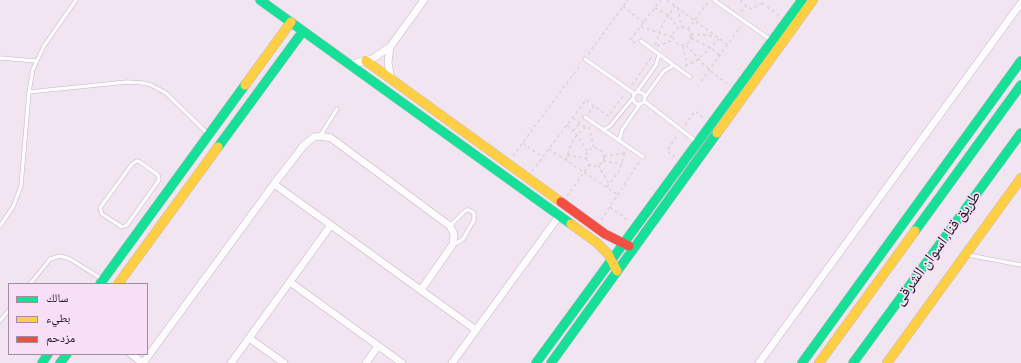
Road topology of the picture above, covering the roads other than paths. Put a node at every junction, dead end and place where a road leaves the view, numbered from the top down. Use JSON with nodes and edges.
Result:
{"nodes":[{"id":1,"x":76,"y":0,"type":"edge"},
{"id":2,"x":260,"y":0,"type":"edge"},
{"id":3,"x":424,"y":0,"type":"edge"},
{"id":4,"x":714,"y":0,"type":"edge"},
{"id":5,"x":802,"y":0,"type":"edge"},
{"id":6,"x":813,"y":0,"type":"edge"},
{"id":7,"x":1021,"y":4,"type":"edge"},
{"id":8,"x":291,"y":22,"type":"junction"},
{"id":9,"x":303,"y":31,"type":"junction"},
{"id":10,"x":641,"y":41,"type":"dead end"},
{"id":11,"x":772,"y":41,"type":"junction"},
{"id":12,"x":390,"y":47,"type":"junction"},
{"id":13,"x":659,"y":55,"type":"junction"},
{"id":14,"x":0,"y":58,"type":"edge"},
{"id":15,"x":585,"y":59,"type":"road end"},
{"id":16,"x":366,"y":61,"type":"junction"},
{"id":17,"x":1021,"y":61,"type":"edge"},
{"id":18,"x":36,"y":62,"type":"junction"},
{"id":19,"x":349,"y":65,"type":"junction"},
{"id":20,"x":676,"y":67,"type":"junction"},
{"id":21,"x":690,"y":77,"type":"road end"},
{"id":22,"x":391,"y":79,"type":"junction"},
{"id":23,"x":1021,"y":85,"type":"edge"},
{"id":24,"x":29,"y":92,"type":"junction"},
{"id":25,"x":634,"y":95,"type":"junction"},
{"id":26,"x":643,"y":101,"type":"junction"},
{"id":27,"x":337,"y":109,"type":"dead end"},
{"id":28,"x":585,"y":117,"type":"dead end"},
{"id":29,"x":603,"y":130,"type":"junction"},
{"id":30,"x":1021,"y":133,"type":"edge"},
{"id":31,"x":209,"y":134,"type":"junction"},
{"id":32,"x":320,"y":136,"type":"junction"},
{"id":33,"x":619,"y":141,"type":"junction"},
{"id":34,"x":697,"y":142,"type":"junction"},
{"id":35,"x":643,"y":157,"type":"road end"},
{"id":36,"x":1021,"y":178,"type":"edge"},
{"id":37,"x":274,"y":184,"type":"junction"},
{"id":38,"x":143,"y":203,"type":"junction"},
{"id":39,"x":153,"y":211,"type":"junction"},
{"id":40,"x":559,"y":216,"type":"junction"},
{"id":41,"x":331,"y":225,"type":"junction"},
{"id":42,"x":0,"y":226,"type":"edge"},
{"id":43,"x":450,"y":226,"type":"junction"},
{"id":44,"x":453,"y":244,"type":"junction"},
{"id":45,"x":624,"y":244,"type":"junction"},
{"id":46,"x":635,"y":247,"type":"junction"},
{"id":47,"x":965,"y":254,"type":"junction"},
{"id":48,"x":612,"y":260,"type":"junction"},
{"id":49,"x":1021,"y":265,"type":"edge"},
{"id":50,"x":617,"y":271,"type":"junction"},
{"id":51,"x":101,"y":282,"type":"edge"},
{"id":52,"x":290,"y":282,"type":"junction"},
{"id":53,"x":31,"y":283,"type":"edge"},
{"id":54,"x":119,"y":283,"type":"edge"},
{"id":55,"x":421,"y":290,"type":"junction"},
{"id":56,"x":8,"y":311,"type":"edge"},
{"id":57,"x":0,"y":321,"type":"edge"},
{"id":58,"x":476,"y":330,"type":"junction"},
{"id":59,"x":249,"y":338,"type":"junction"},
{"id":60,"x":378,"y":346,"type":"junction"},
{"id":61,"x":66,"y":355,"type":"edge"},
{"id":62,"x":132,"y":355,"type":"edge"},
{"id":63,"x":60,"y":363,"type":"edge"},
{"id":64,"x":143,"y":363,"type":"edge"},
{"id":65,"x":231,"y":363,"type":"edge"},
{"id":66,"x":284,"y":363,"type":"edge"},
{"id":67,"x":366,"y":363,"type":"edge"},
{"id":68,"x":402,"y":363,"type":"edge"},
{"id":69,"x":452,"y":363,"type":"edge"},
{"id":70,"x":536,"y":363,"type":"edge"},
{"id":71,"x":551,"y":363,"type":"edge"},
{"id":72,"x":759,"y":363,"type":"edge"},
{"id":73,"x":802,"y":363,"type":"edge"},
{"id":74,"x":819,"y":363,"type":"edge"},
{"id":75,"x":853,"y":363,"type":"edge"},
{"id":76,"x":887,"y":363,"type":"edge"}],
"edges":[{"from":1,"to":18,"type":"lane"},
{"from":2,"to":8,"type":"street"},
{"from":3,"to":12,"type":"street"},
{"from":4,"to":11,"type":"lane"},
{"from":5,"to":11,"type":"street"},
{"from":6,"to":46,"type":"street"},
{"from":7,"to":72,"type":"street"},
{"from":8,"to":9,"type":"street"},
{"from":8,"to":31,"type":"street"},
{"from":9,"to":19,"type":"street"},
{"from":9,"to":54,"type":"street"},
{"from":10,"to":13,"type":"lane"},
{"from":11,"to":34,"type":"street"},
{"from":12,"to":16,"type":"street"},
{"from":12,"to":22,"type":"street"},
{"from":13,"to":20,"type":"lane"},
{"from":13,"to":25,"type":"lane"},
{"from":14,"to":18,"type":"lane"},
{"from":15,"to":25,"type":"lane"},
{"from":16,"to":19,"type":"street"},
{"from":16,"to":22,"type":"street"},
{"from":17,"to":73,"type":"street"},
{"from":18,"to":24,"type":"lane"},
{"from":19,"to":40,"type":"street"},
{"from":20,"to":21,"type":"lane"},
{"from":20,"to":26,"type":"lane"},
{"from":22,"to":45,"type":"street"},
{"from":23,"to":74,"type":"street"},
{"from":24,"to":31,"type":"lane"},
{"from":24,"to":42,"type":"lane"},
{"from":25,"to":26,"type":"lane"},
{"from":25,"to":26,"type":"lane"},
{"from":25,"to":29,"type":"lane"},
{"from":26,"to":33,"type":"lane"},
{"from":26,"to":34,"type":"lane"},
{"from":27,"to":32,"type":"lane"},
{"from":28,"to":29,"type":"lane"},
{"from":29,"to":33,"type":"lane"},
{"from":30,"to":75,"type":"street","name":"طريق قنا, اسوان الشرقى"},
{"from":31,"to":39,"type":"street"},
{"from":32,"to":37,"type":"street"},
{"from":32,"to":43,"type":"street"},
{"from":33,"to":35,"type":"lane"},
{"from":34,"to":45,"type":"street"},
{"from":36,"to":47,"type":"street","name":"طريق قنا, اسوان الشرقى"},
{"from":37,"to":41,"type":"street"},
{"from":37,"to":64,"type":"street"},
{"from":38,"to":38,"type":"lane"},
{"from":38,"to":39,"type":"lane"},
{"from":39,"to":51,"type":"street"},
{"from":40,"to":48,"type":"street"},
{"from":40,"to":58,"type":"street"},
{"from":41,"to":52,"type":"street"},
{"from":41,"to":55,"type":"street"},
{"from":43,"to":44,"type":"street"},
{"from":43,"to":44,"type":"lane"},
{"from":44,"to":55,"type":"street"},
{"from":45,"to":46,"type":"street"},
{"from":45,"to":48,"type":"street"},
{"from":46,"to":50,"type":"street"},
{"from":47,"to":49,"type":"lane"},
{"from":47,"to":76,"type":"street","name":"طريق قنا, اسوان الشرقى"},
{"from":48,"to":50,"type":"street"},
{"from":48,"to":70,"type":"street"},
{"from":50,"to":71,"type":"street"},
{"from":51,"to":53,"type":"lane"},
{"from":52,"to":59,"type":"street"},
{"from":52,"to":60,"type":"street"},
{"from":55,"to":58,"type":"street"},
{"from":56,"to":57,"type":"lane"},
{"from":58,"to":69,"type":"street"},
{"from":59,"to":65,"type":"street"},
{"from":59,"to":66,"type":"street"},
{"from":60,"to":67,"type":"street"},
{"from":60,"to":68,"type":"street"},
{"from":61,"to":63,"type":"street"},
{"from":62,"to":64,"type":"street"}]}
